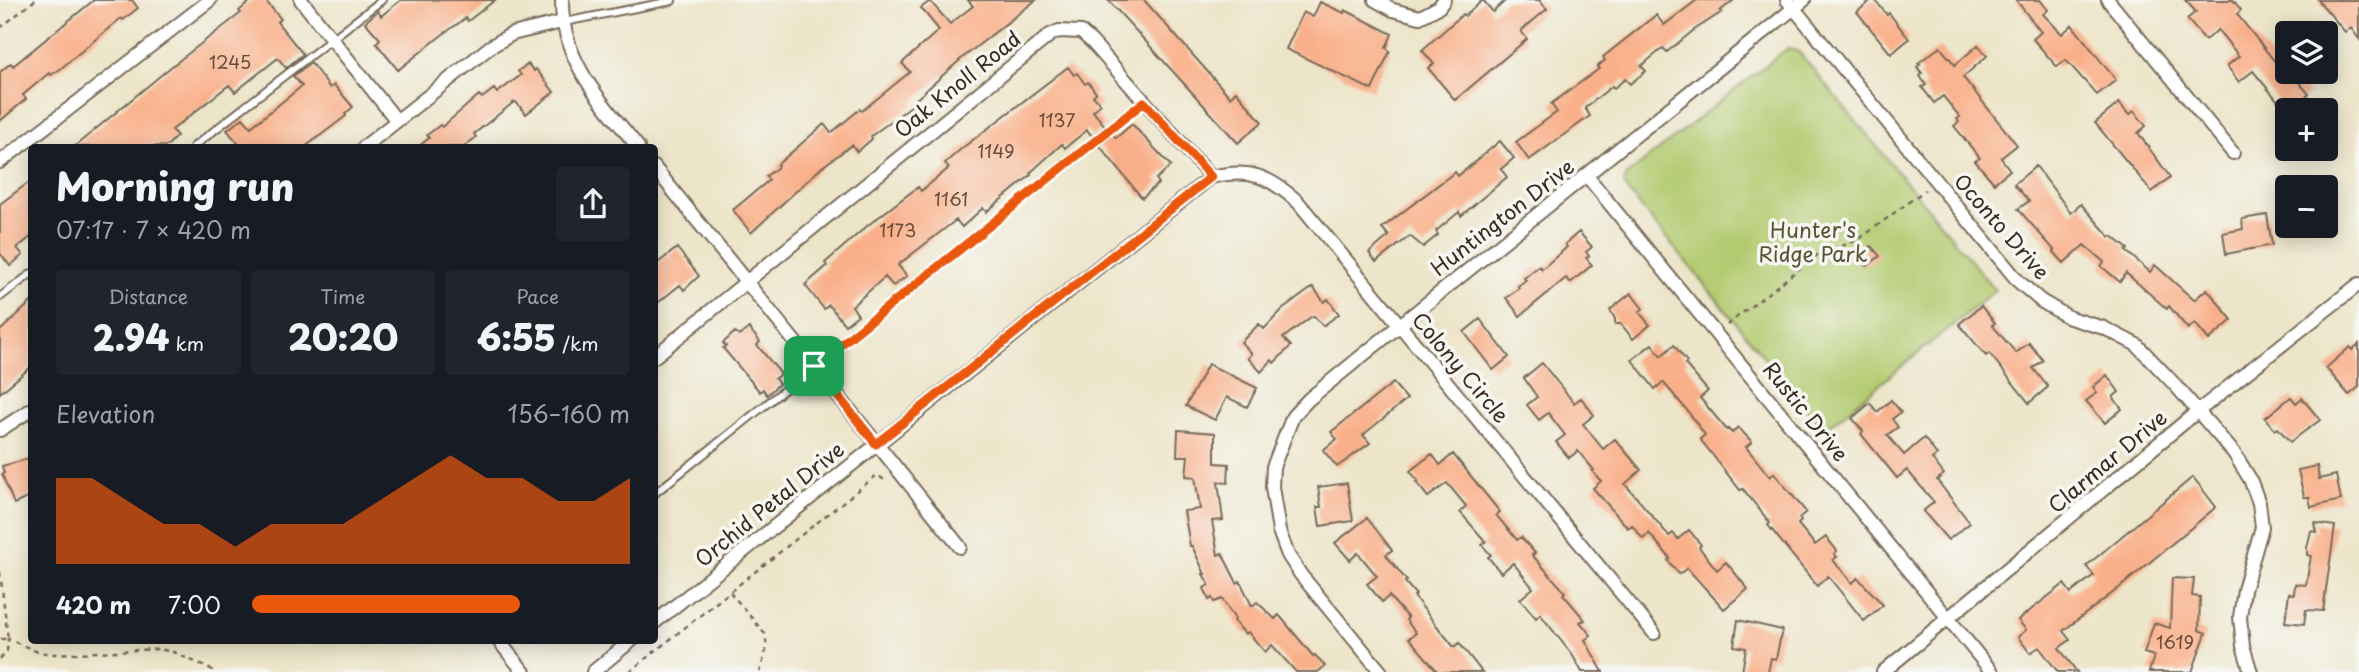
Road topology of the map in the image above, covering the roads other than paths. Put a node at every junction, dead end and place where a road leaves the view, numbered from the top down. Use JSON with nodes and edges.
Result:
{"nodes":[{"id":1,"x":210,"y":0,"type":"edge"},
{"id":2,"x":301,"y":0,"type":"edge"},
{"id":3,"x":382,"y":0,"type":"edge"},
{"id":4,"x":562,"y":0,"type":"edge"},
{"id":5,"x":1375,"y":0,"type":"edge"},
{"id":6,"x":1444,"y":0,"type":"edge"},
{"id":7,"x":2108,"y":0,"type":"edge"},
{"id":8,"x":672,"y":1,"type":"edge"},
{"id":9,"x":1795,"y":3,"type":"edge"},
{"id":10,"x":562,"y":22,"type":"junction"},
{"id":11,"x":332,"y":39,"type":"junction"},
{"id":12,"x":1144,"y":102,"type":"junction"},
{"id":13,"x":397,"y":121,"type":"junction"},
{"id":14,"x":197,"y":144,"type":"edge"},
{"id":15,"x":368,"y":144,"type":"edge"},
{"id":16,"x":636,"y":144,"type":"edge"},
{"id":17,"x":2233,"y":153,"type":"dead end"},
{"id":18,"x":0,"y":162,"type":"edge"},
{"id":19,"x":658,"y":172,"type":"edge"},
{"id":20,"x":1587,"y":176,"type":"junction"},
{"id":21,"x":1211,"y":177,"type":"junction"},
{"id":22,"x":28,"y":276,"type":"edge"},
{"id":23,"x":747,"y":283,"type":"junction"},
{"id":24,"x":2359,"y":284,"type":"edge"},
{"id":25,"x":0,"y":297,"type":"edge"},
{"id":26,"x":1400,"y":325,"type":"junction"},
{"id":27,"x":658,"y":354,"type":"edge"},
{"id":28,"x":814,"y":366,"type":"junction"},
{"id":29,"x":2198,"y":411,"type":"junction"},
{"id":30,"x":28,"y":412,"type":"edge"},
{"id":31,"x":0,"y":430,"type":"edge"},
{"id":32,"x":876,"y":444,"type":"junction"},
{"id":33,"x":658,"y":491,"type":"edge"},
{"id":34,"x":960,"y":547,"type":"dead end"},
{"id":35,"x":1949,"y":618,"type":"junction"},
{"id":36,"x":658,"y":620,"type":"edge"},
{"id":37,"x":1654,"y":633,"type":"dead end"},
{"id":38,"x":501,"y":644,"type":"edge"},
{"id":39,"x":627,"y":644,"type":"edge"},
{"id":40,"x":524,"y":672,"type":"edge"},
{"id":41,"x":593,"y":672,"type":"edge"},
{"id":42,"x":1381,"y":672,"type":"edge"},
{"id":43,"x":1884,"y":672,"type":"edge"},
{"id":44,"x":1992,"y":672,"type":"edge"},
{"id":45,"x":2251,"y":672,"type":"edge"}],
"edges":[{"from":1,"to":18,"type":"street"},
{"from":2,"to":11,"type":"street"},
{"from":3,"to":11,"type":"lane"},
{"from":4,"to":10,"type":"street"},
{"from":5,"to":6,"type":"street"},
{"from":7,"to":17,"type":"street"},
{"from":8,"to":10,"type":"lane"},
{"from":9,"to":20,"type":"street","name":"Huntington Drive"},
{"from":9,"to":29,"type":"street","name":"Oconto Drive"},
{"from":10,"to":13,"type":"street"},
{"from":10,"to":16,"type":"street"},
{"from":11,"to":13,"type":"street"},
{"from":11,"to":14,"type":"lane"},
{"from":12,"to":21,"type":"street","name":"Oak Knoll Road"},
{"from":12,"to":23,"type":"street","name":"Oak Knoll Road"},
{"from":12,"to":28,"type":"lane"},
{"from":13,"to":15,"type":"street"},
{"from":19,"to":23,"type":"street"},
{"from":20,"to":26,"type":"street","name":"Huntington Drive"},
{"from":20,"to":35,"type":"street","name":"Rustic Drive"},
{"from":21,"to":26,"type":"street","name":"Colony Circle"},
{"from":21,"to":32,"type":"street","name":"Orchid Petal Drive"},
{"from":22,"to":25,"type":"lane"},
{"from":23,"to":27,"type":"street"},
{"from":23,"to":28,"type":"street"},
{"from":24,"to":29,"type":"street","name":"Clarmar Drive"},
{"from":26,"to":37,"type":"street","name":"Colony Circle"},
{"from":26,"to":42,"type":"street","name":"Huntington Drive"},
{"from":28,"to":32,"type":"street"},
{"from":28,"to":33,"type":"lane"},
{"from":29,"to":35,"type":"street","name":"Clarmar Drive"},
{"from":29,"to":45,"type":"street","name":"Oconto Drive"},
{"from":30,"to":31,"type":"street"},
{"from":32,"to":34,"type":"street"},
{"from":32,"to":36,"type":"street","name":"Orchid Petal Drive"},
{"from":35,"to":43,"type":"street","name":"Clarmar Drive"},
{"from":35,"to":44,"type":"street","name":"Rustic Drive"},
{"from":38,"to":40,"type":"street"},
{"from":39,"to":41,"type":"street"}]}
